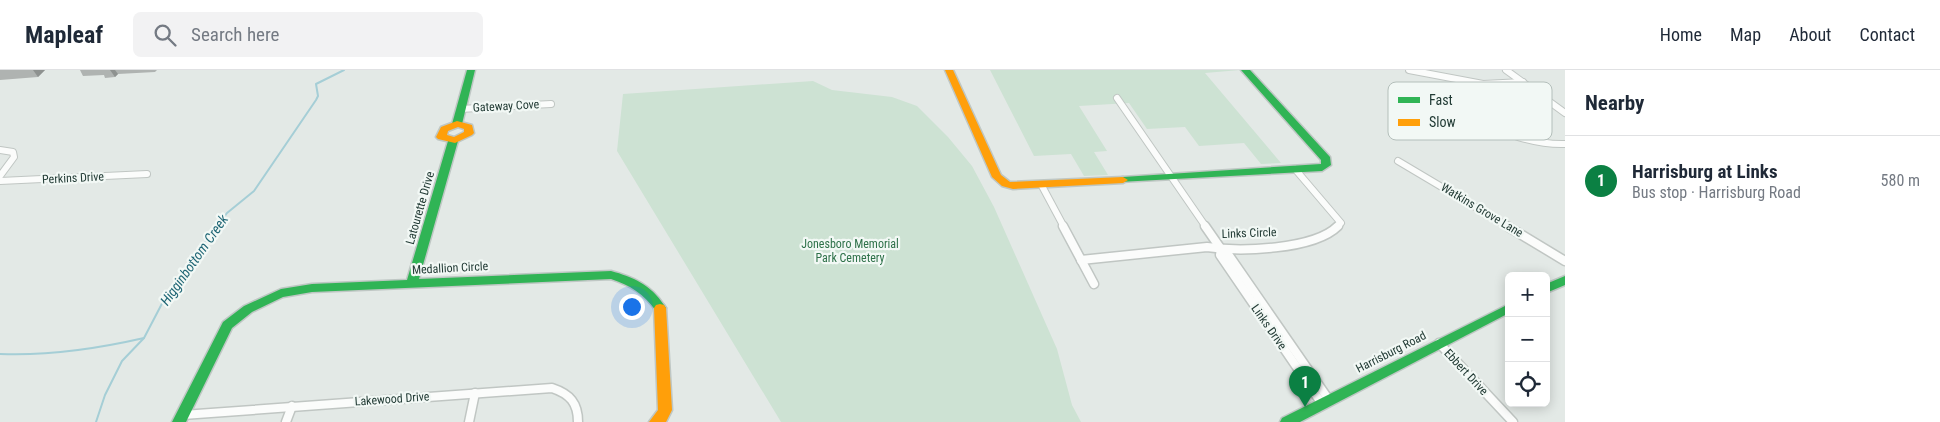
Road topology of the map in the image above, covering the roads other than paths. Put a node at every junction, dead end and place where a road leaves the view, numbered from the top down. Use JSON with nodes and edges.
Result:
{"nodes":[{"id":1,"x":472,"y":70,"type":"edge"},
{"id":2,"x":949,"y":70,"type":"edge"},
{"id":3,"x":1245,"y":70,"type":"edge"},
{"id":4,"x":1409,"y":70,"type":"edge"},
{"id":5,"x":1506,"y":70,"type":"edge"},
{"id":6,"x":1472,"y":82,"type":"edge"},
{"id":7,"x":1523,"y":82,"type":"edge"},
{"id":8,"x":1117,"y":98,"type":"dead end"},
{"id":9,"x":1552,"y":103,"type":"edge"},
{"id":10,"x":552,"y":104,"type":"dead end"},
{"id":11,"x":460,"y":109,"type":"junction"},
{"id":12,"x":1565,"y":113,"type":"edge"},
{"id":13,"x":1523,"y":140,"type":"edge"},
{"id":14,"x":1565,"y":144,"type":"edge"},
{"id":15,"x":0,"y":150,"type":"edge"},
{"id":16,"x":1398,"y":160,"type":"dead end"},
{"id":17,"x":1295,"y":170,"type":"junction"},
{"id":18,"x":147,"y":174,"type":"dead end"},
{"id":19,"x":0,"y":176,"type":"edge"},
{"id":20,"x":1172,"y":177,"type":"junction"},
{"id":21,"x":0,"y":181,"type":"edge"},
{"id":22,"x":1042,"y":186,"type":"junction"},
{"id":23,"x":1221,"y":249,"type":"junction"},
{"id":24,"x":1081,"y":260,"type":"junction"},
{"id":25,"x":1565,"y":261,"type":"edge"},
{"id":26,"x":1565,"y":280,"type":"edge"},
{"id":27,"x":412,"y":284,"type":"junction"},
{"id":28,"x":1094,"y":284,"type":"dead end"},
{"id":29,"x":1550,"y":287,"type":"edge"},
{"id":30,"x":1505,"y":310,"type":"edge"},
{"id":31,"x":1439,"y":343,"type":"junction"},
{"id":32,"x":475,"y":393,"type":"junction"},
{"id":33,"x":1326,"y":402,"type":"junction"},
{"id":34,"x":292,"y":406,"type":"junction"},
{"id":35,"x":181,"y":418,"type":"edge"},
{"id":36,"x":286,"y":422,"type":"edge"},
{"id":37,"x":469,"y":422,"type":"edge"},
{"id":38,"x":578,"y":422,"type":"edge"},
{"id":39,"x":656,"y":422,"type":"edge"},
{"id":40,"x":1287,"y":422,"type":"edge"},
{"id":41,"x":1513,"y":422,"type":"edge"}],
"edges":[{"from":1,"to":11,"type":"street"},
{"from":2,"to":22,"type":"street"},
{"from":3,"to":17,"type":"street"},
{"from":4,"to":6,"type":"street"},
{"from":5,"to":7,"type":"street"},
{"from":8,"to":20,"type":"street","name":"Links Drive"},
{"from":9,"to":12,"type":"street"},
{"from":10,"to":11,"type":"street","name":"Gateway Cove"},
{"from":11,"to":27,"type":"street","name":"Latourette Drive"},
{"from":13,"to":14,"type":"street"},
{"from":15,"to":19,"type":"street"},
{"from":16,"to":25,"type":"street","name":"Watkins Grove Lane"},
{"from":17,"to":20,"type":"street"},
{"from":17,"to":23,"type":"street","name":"Links Circle"},
{"from":18,"to":21,"type":"street","name":"Perkins Drive"},
{"from":20,"to":22,"type":"street"},
{"from":20,"to":23,"type":"street","name":"Links Drive"},
{"from":22,"to":24,"type":"street"},
{"from":23,"to":24,"type":"street","name":"Links Circle"},
{"from":23,"to":33,"type":"street","name":"Links Drive"},
{"from":24,"to":28,"type":"street"},
{"from":26,"to":29,"type":"street"},
{"from":27,"to":35,"type":"street","name":"Medallion Circle"},
{"from":27,"to":39,"type":"street","name":"Medallion Circle"},
{"from":30,"to":31,"type":"street","name":"Harrisburg Road"},
{"from":31,"to":33,"type":"street","name":"Harrisburg Road"},
{"from":31,"to":41,"type":"street","name":"Ebbert Drive"},
{"from":32,"to":34,"type":"street","name":"Lakewood Drive"},
{"from":32,"to":37,"type":"street"},
{"from":32,"to":38,"type":"street","name":"Lakewood Drive"},
{"from":33,"to":40,"type":"street","name":"Harrisburg Road"},
{"from":34,"to":35,"type":"street","name":"Lakewood Drive"},
{"from":34,"to":36,"type":"street"}]}
